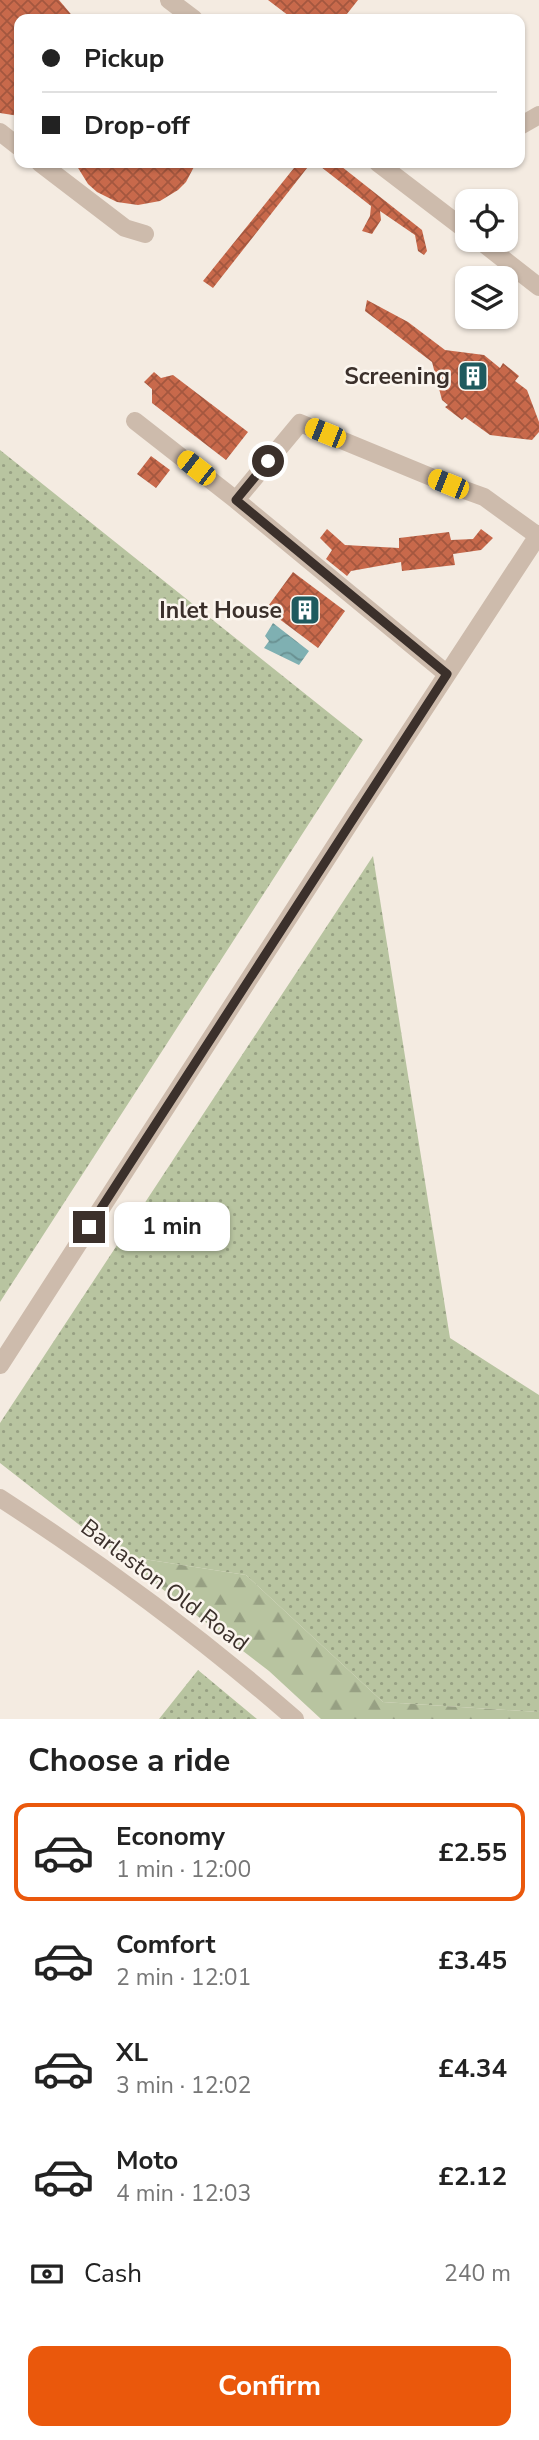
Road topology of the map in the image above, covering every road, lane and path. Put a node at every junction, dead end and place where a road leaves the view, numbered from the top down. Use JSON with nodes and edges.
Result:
{"nodes":[{"id":1,"x":169,"y":0,"type":"edge"},
{"id":2,"x":187,"y":14,"type":"edge"},
{"id":3,"x":0,"y":132,"type":"edge"},
{"id":4,"x":14,"y":143,"type":"edge"},
{"id":5,"x":47,"y":168,"type":"edge"},
{"id":6,"x":393,"y":168,"type":"edge"},
{"id":7,"x":455,"y":221,"type":"edge"},
{"id":8,"x":145,"y":234,"type":"dead end"},
{"id":9,"x":494,"y":252,"type":"edge"},
{"id":10,"x":539,"y":287,"type":"edge"},
{"id":11,"x":135,"y":421,"type":"dead end"},
{"id":12,"x":236,"y":500,"type":"junction"},
{"id":13,"x":538,"y":535,"type":"edge"},
{"id":14,"x":447,"y":674,"type":"junction"},
{"id":15,"x":0,"y":1365,"type":"edge"},
{"id":16,"x":0,"y":1498,"type":"edge"},
{"id":17,"x":295,"y":1719,"type":"edge"}],
"edges":[{"from":1,"to":2,"type":"street"},
{"from":3,"to":4,"type":"street"},
{"from":5,"to":8,"type":"street"},
{"from":6,"to":7,"type":"street"},
{"from":9,"to":10,"type":"street"},
{"from":11,"to":12,"type":"street"},
{"from":12,"to":13,"type":"street"},
{"from":12,"to":14,"type":"street"},
{"from":13,"to":14,"type":"street"},
{"from":14,"to":15,"type":"street"},
{"from":16,"to":17,"type":"street","name":"Barlaston Old Road"}]}
